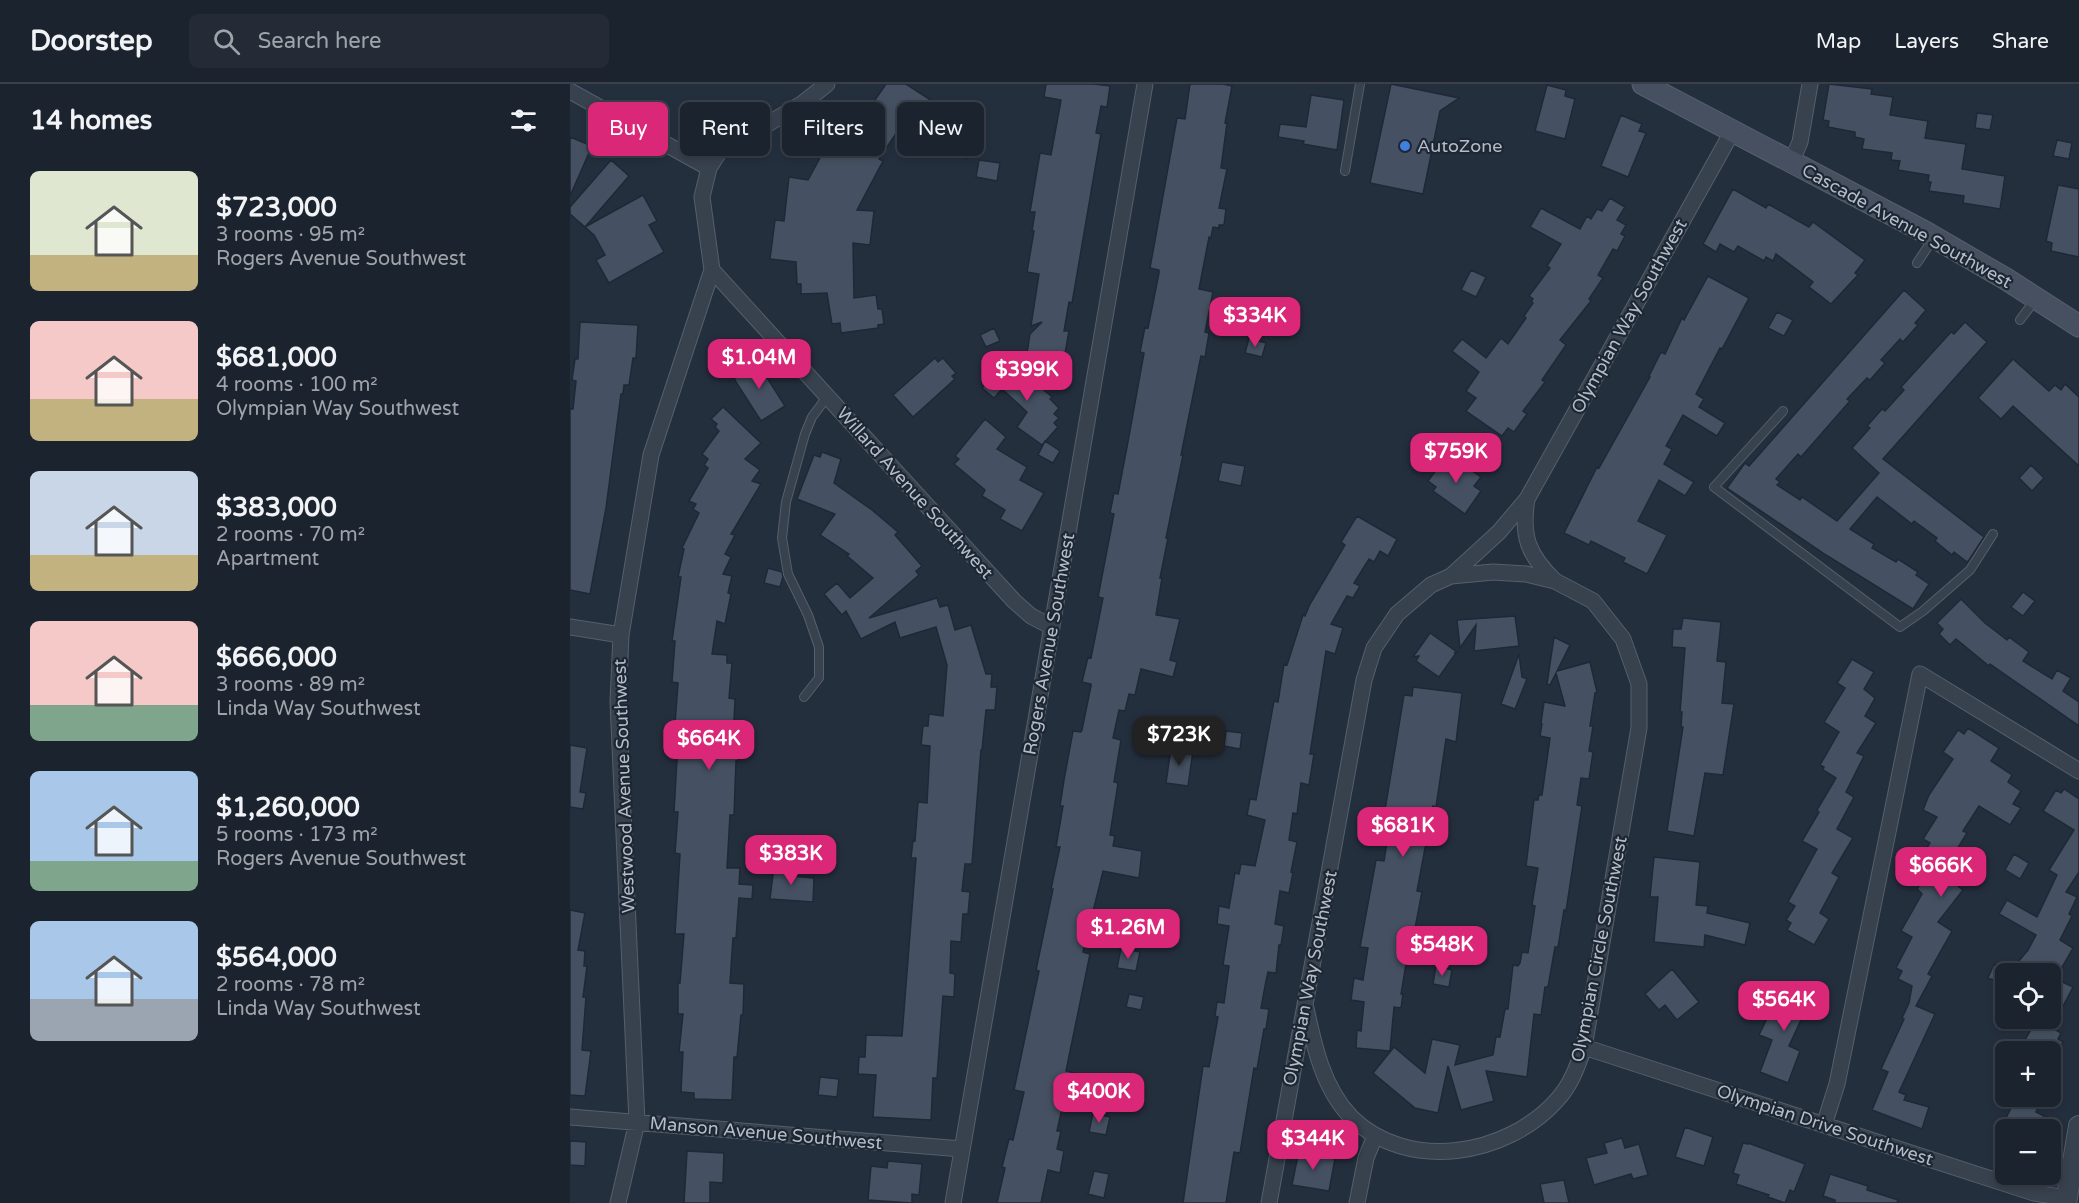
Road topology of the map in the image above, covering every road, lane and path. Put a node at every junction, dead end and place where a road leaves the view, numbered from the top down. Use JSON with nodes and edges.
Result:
{"nodes":[{"id":1,"x":826,"y":84,"type":"edge"},
{"id":2,"x":1145,"y":84,"type":"edge"},
{"id":3,"x":1360,"y":84,"type":"edge"},
{"id":4,"x":1643,"y":84,"type":"edge"},
{"id":5,"x":1810,"y":84,"type":"edge"},
{"id":6,"x":570,"y":91,"type":"edge"},
{"id":7,"x":1732,"y":132,"type":"junction"},
{"id":8,"x":1791,"y":163,"type":"junction"},
{"id":9,"x":709,"y":168,"type":"junction"},
{"id":10,"x":1345,"y":171,"type":"dead end"},
{"id":11,"x":1934,"y":237,"type":"junction"},
{"id":12,"x":1917,"y":263,"type":"dead end"},
{"id":13,"x":712,"y":270,"type":"junction"},
{"id":14,"x":2036,"y":298,"type":"junction"},
{"id":15,"x":2020,"y":320,"type":"dead end"},
{"id":16,"x":2079,"y":326,"type":"edge"},
{"id":17,"x":827,"y":397,"type":"junction"},
{"id":18,"x":1783,"y":411,"type":"dead end"},
{"id":19,"x":1527,"y":499,"type":"junction"},
{"id":20,"x":1993,"y":534,"type":"dead end"},
{"id":21,"x":1493,"y":572,"type":"joint"},
{"id":22,"x":1451,"y":576,"type":"junction"},
{"id":23,"x":1556,"y":580,"type":"junction"},
{"id":24,"x":570,"y":627,"type":"edge"},
{"id":25,"x":1052,"y":627,"type":"junction"},
{"id":26,"x":621,"y":635,"type":"junction"},
{"id":27,"x":804,"y":697,"type":"dead end"},
{"id":28,"x":2079,"y":771,"type":"edge"},
{"id":29,"x":1306,"y":1008,"type":"junction"},
{"id":30,"x":1584,"y":1047,"type":"junction"},
{"id":31,"x":570,"y":1117,"type":"edge"},
{"id":32,"x":637,"y":1122,"type":"junction"},
{"id":33,"x":1824,"y":1125,"type":"junction"},
{"id":34,"x":2079,"y":1126,"type":"edge"},
{"id":35,"x":1376,"y":1136,"type":"junction"},
{"id":36,"x":962,"y":1149,"type":"junction"},
{"id":37,"x":2066,"y":1201,"type":"edge"},
{"id":38,"x":618,"y":1203,"type":"edge"},
{"id":39,"x":952,"y":1203,"type":"edge"},
{"id":40,"x":1269,"y":1203,"type":"edge"},
{"id":41,"x":1357,"y":1203,"type":"edge"}],
"edges":[{"from":1,"to":9,"type":"street","name":"Westwood Avenue Southwest"},
{"from":2,"to":25,"type":"street","name":"Rogers Avenue Southwest"},
{"from":3,"to":10,"type":"lane"},
{"from":4,"to":7,"type":"main road","name":"Cascade Avenue Southwest"},
{"from":5,"to":8,"type":"street"},
{"from":6,"to":9,"type":"street"},
{"from":7,"to":8,"type":"main road","name":"Cascade Avenue Southwest"},
{"from":7,"to":19,"type":"street","name":"Olympian Way Southwest"},
{"from":8,"to":11,"type":"main road","name":"Cascade Avenue Southwest"},
{"from":9,"to":13,"type":"street","name":"Westwood Avenue Southwest"},
{"from":11,"to":12,"type":"lane"},
{"from":11,"to":14,"type":"main road","name":"Cascade Avenue Southwest"},
{"from":13,"to":17,"type":"street","name":"Willard Avenue Southwest"},
{"from":13,"to":26,"type":"street","name":"Westwood Avenue Southwest"},
{"from":14,"to":15,"type":"lane"},
{"from":14,"to":16,"type":"main road","name":"Cascade Avenue Southwest"},
{"from":17,"to":25,"type":"street","name":"Willard Avenue Southwest"},
{"from":17,"to":27,"type":"lane"},
{"from":18,"to":20,"type":"lane"},
{"from":19,"to":22,"type":"street","name":"Olympian Way Southwest"},
{"from":19,"to":23,"type":"street","name":"Olympian Way Southwest"},
{"from":21,"to":22,"type":"street","name":"Olympian Way Southwest"},
{"from":21,"to":23,"type":"street","name":"Olympian Circle Southwest"},
{"from":22,"to":29,"type":"street","name":"Olympian Way Southwest"},
{"from":23,"to":30,"type":"street","name":"Olympian Circle Southwest"},
{"from":24,"to":26,"type":"street"},
{"from":25,"to":36,"type":"street","name":"Rogers Avenue Southwest"},
{"from":26,"to":32,"type":"street","name":"Westwood Avenue Southwest"},
{"from":28,"to":33,"type":"street"},
{"from":29,"to":35,"type":"street","name":"Olympian Circle Southwest"},
{"from":29,"to":40,"type":"street","name":"Olympian Way Southwest"},
{"from":30,"to":33,"type":"street","name":"Olympian Drive Southwest"},
{"from":30,"to":35,"type":"street","name":"Olympian Circle Southwest"},
{"from":31,"to":32,"type":"street","name":"Manson Avenue Southwest"},
{"from":32,"to":36,"type":"street","name":"Manson Avenue Southwest"},
{"from":32,"to":38,"type":"street","name":"Westwood Avenue Southwest"},
{"from":33,"to":37,"type":"street","name":"Olympian Drive Southwest"},
{"from":34,"to":37,"type":"street"},
{"from":35,"to":41,"type":"street"},
{"from":36,"to":39,"type":"street","name":"Rogers Avenue Southwest"}]}
